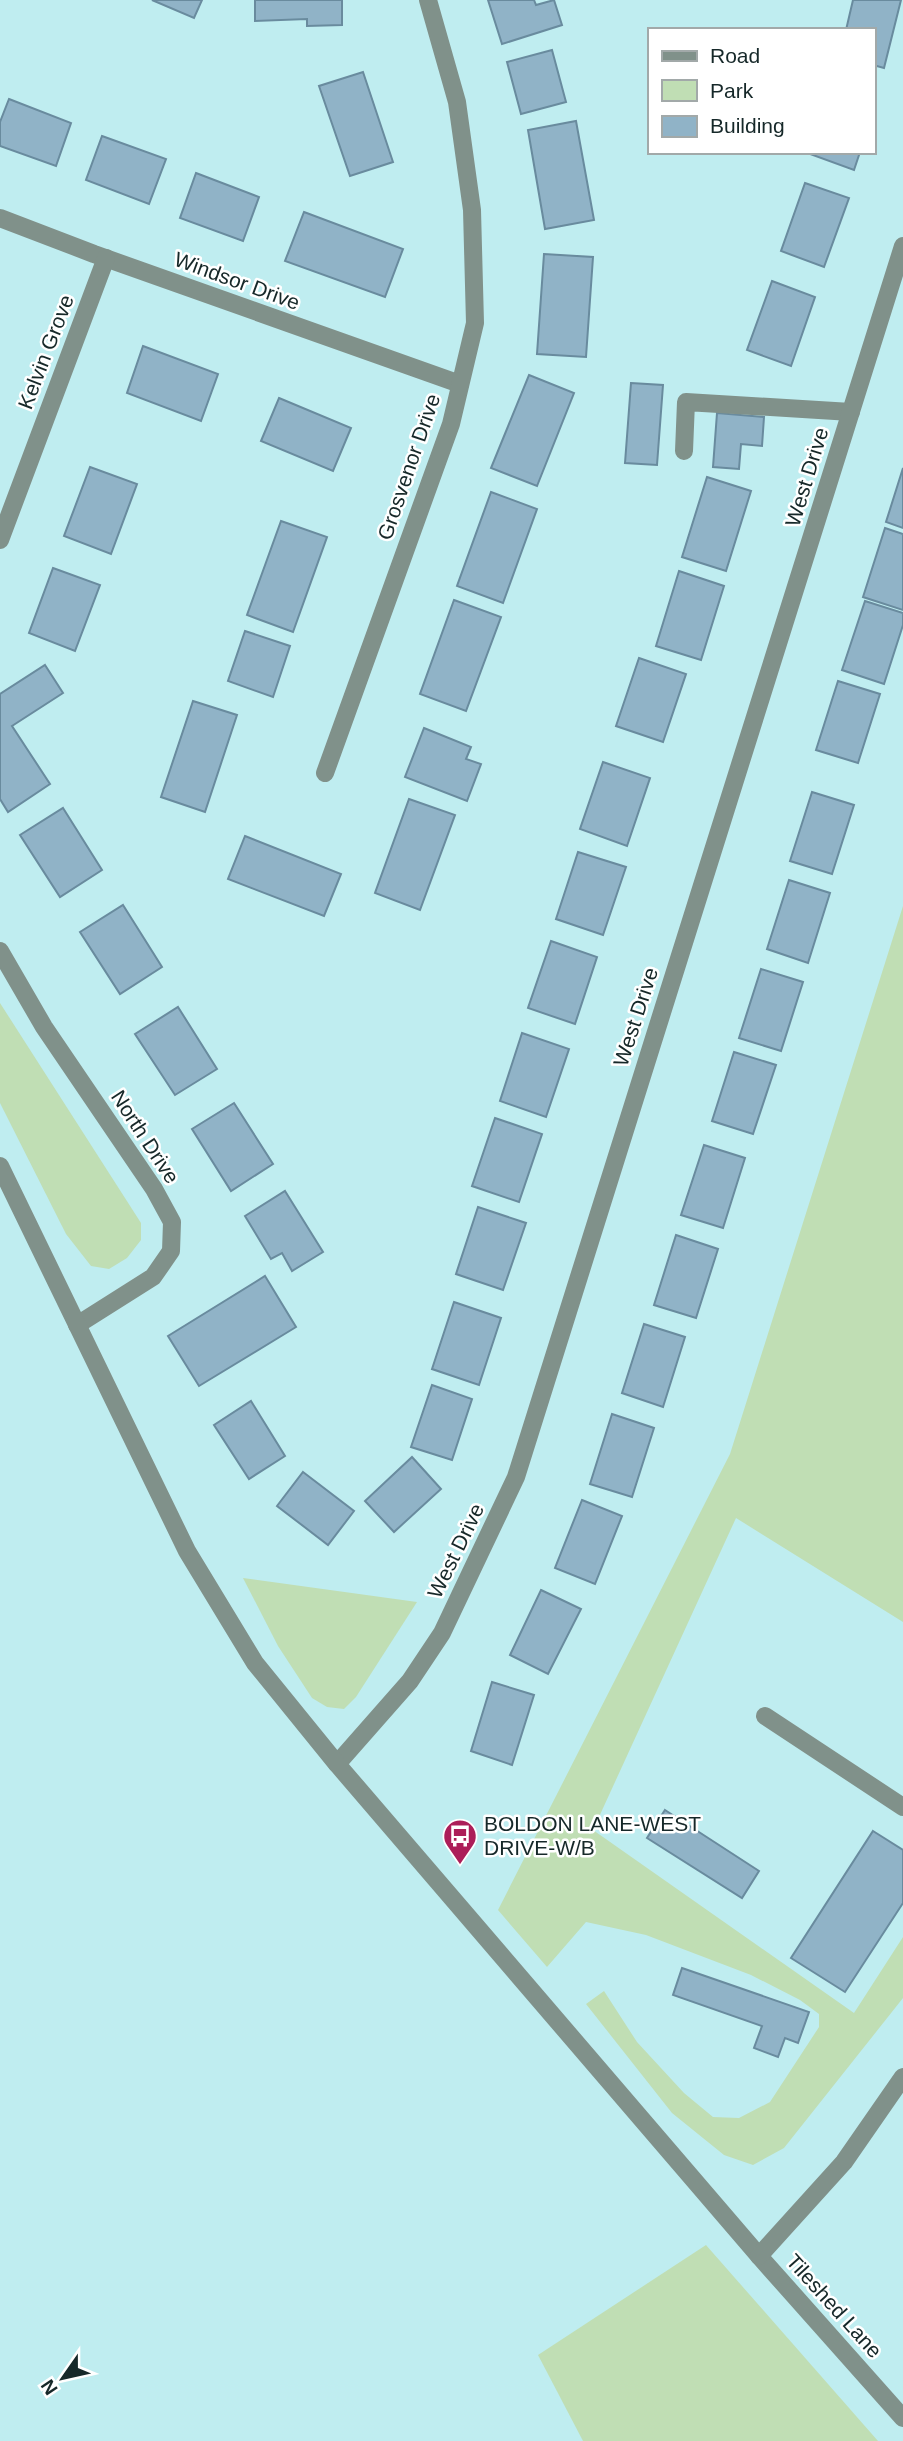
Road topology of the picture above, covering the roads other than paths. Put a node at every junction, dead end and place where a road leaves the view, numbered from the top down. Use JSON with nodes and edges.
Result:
{"nodes":[{"id":1,"x":428,"y":0,"type":"edge"},
{"id":2,"x":0,"y":218,"type":"edge"},
{"id":3,"x":903,"y":246,"type":"edge"},
{"id":4,"x":106,"y":258,"type":"junction"},
{"id":5,"x":460,"y":384,"type":"junction"},
{"id":6,"x":851,"y":412,"type":"junction"},
{"id":7,"x":684,"y":451,"type":"dead end"},
{"id":8,"x":0,"y":540,"type":"edge"},
{"id":9,"x":324,"y":773,"type":"dead end"},
{"id":10,"x":0,"y":951,"type":"edge"},
{"id":11,"x":0,"y":1166,"type":"edge"},
{"id":12,"x":78,"y":1325,"type":"junction"},
{"id":13,"x":765,"y":1716,"type":"dead end"},
{"id":14,"x":337,"y":1764,"type":"junction"},
{"id":15,"x":903,"y":1807,"type":"edge"},
{"id":16,"x":903,"y":2077,"type":"edge"},
{"id":17,"x":759,"y":2256,"type":"junction"},
{"id":18,"x":903,"y":2418,"type":"edge"}],
"edges":[{"from":1,"to":5,"type":"street","name":"Grosvenor Drive"},
{"from":2,"to":4,"type":"street","name":"Windsor Drive"},
{"from":3,"to":6,"type":"street","name":"West Drive"},
{"from":4,"to":5,"type":"street","name":"Windsor Drive"},
{"from":4,"to":8,"type":"street","name":"Kelvin Grove"},
{"from":5,"to":9,"type":"street","name":"Grosvenor Drive"},
{"from":6,"to":7,"type":"street"},
{"from":6,"to":14,"type":"street","name":"West Drive"},
{"from":10,"to":12,"type":"street","name":"North Drive"},
{"from":11,"to":12,"type":"street","name":"Tileshed Lane"},
{"from":12,"to":14,"type":"street","name":"Tileshed Lane"},
{"from":13,"to":15,"type":"street"},
{"from":14,"to":17,"type":"street","name":"Tileshed Lane"},
{"from":16,"to":17,"type":"street"},
{"from":17,"to":18,"type":"street","name":"Tileshed Lane"}]}
